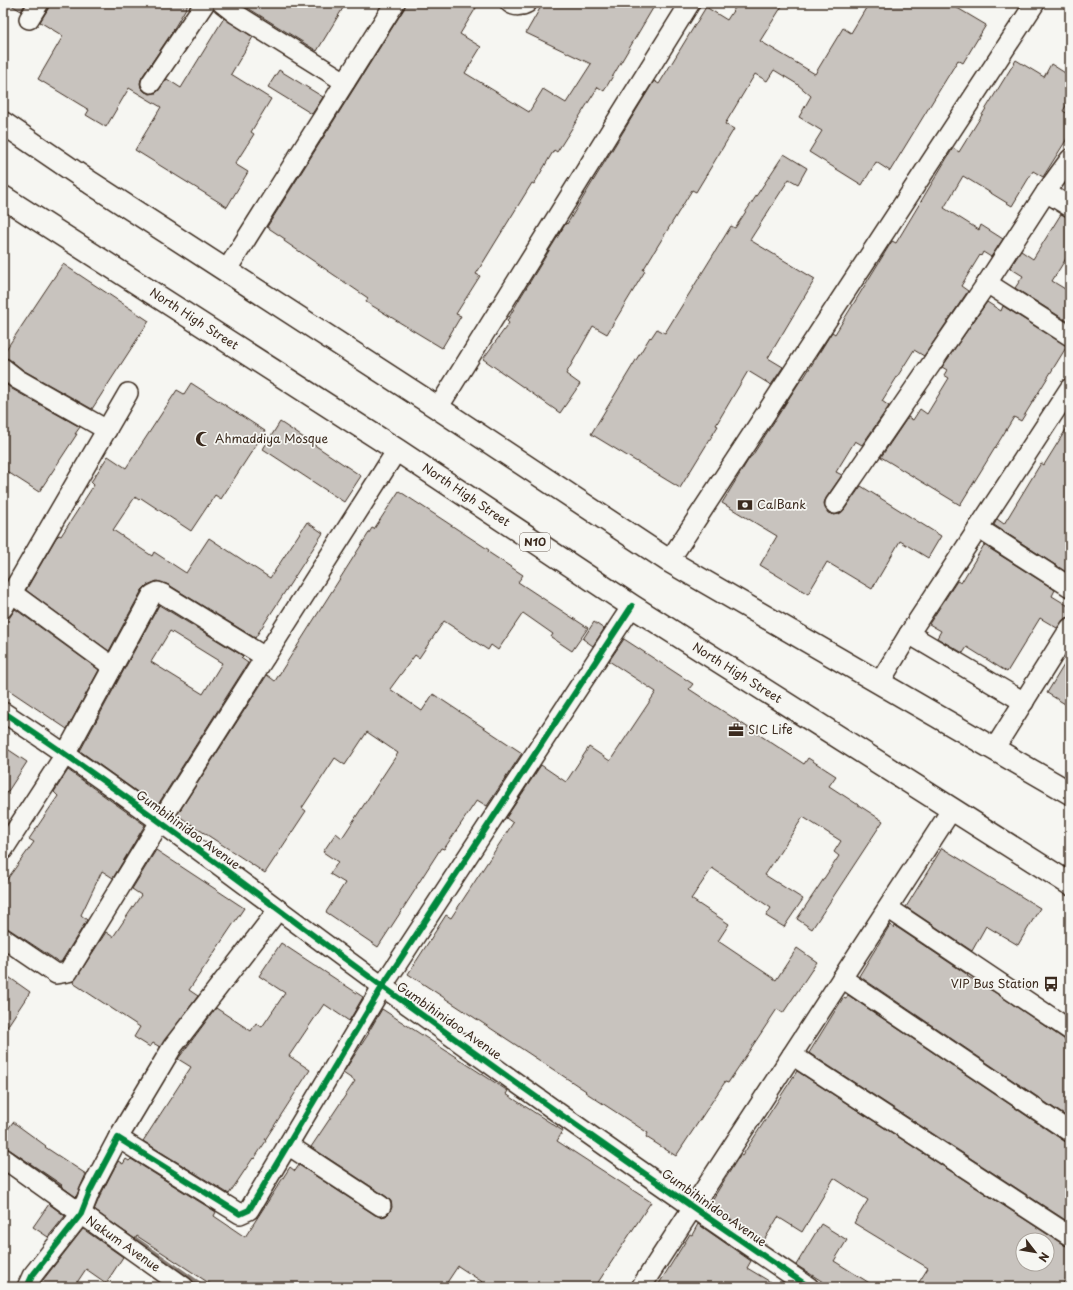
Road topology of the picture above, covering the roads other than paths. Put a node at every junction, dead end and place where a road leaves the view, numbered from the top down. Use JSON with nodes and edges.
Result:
{"nodes":[{"id":1,"x":205,"y":3,"type":"edge"},
{"id":2,"x":222,"y":3,"type":"edge"},
{"id":3,"x":395,"y":3,"type":"edge"},
{"id":4,"x":510,"y":3,"type":"edge"},
{"id":5,"x":527,"y":3,"type":"edge"},
{"id":6,"x":690,"y":3,"type":"edge"},
{"id":7,"x":1035,"y":3,"type":"edge"},
{"id":8,"x":345,"y":82,"type":"junction"},
{"id":9,"x":152,"y":83,"type":"dead end"},
{"id":10,"x":3,"y":123,"type":"edge"},
{"id":11,"x":1070,"y":159,"type":"edge"},
{"id":12,"x":1046,"y":192,"type":"junction"},
{"id":13,"x":3,"y":197,"type":"edge"},
{"id":14,"x":1070,"y":207,"type":"edge"},
{"id":15,"x":226,"y":271,"type":"junction"},
{"id":16,"x":987,"y":283,"type":"junction"},
{"id":17,"x":1070,"y":336,"type":"edge"},
{"id":18,"x":3,"y":368,"type":"edge"},
{"id":19,"x":1070,"y":388,"type":"edge"},
{"id":20,"x":128,"y":393,"type":"dead end"},
{"id":21,"x":438,"y":408,"type":"junction"},
{"id":22,"x":107,"y":430,"type":"junction"},
{"id":23,"x":397,"y":450,"type":"junction"},
{"id":24,"x":834,"y":504,"type":"dead end"},
{"id":25,"x":978,"y":528,"type":"junction"},
{"id":26,"x":669,"y":561,"type":"junction"},
{"id":27,"x":1070,"y":587,"type":"edge"},
{"id":28,"x":7,"y":600,"type":"edge"},
{"id":29,"x":632,"y":606,"type":"junction"},
{"id":30,"x":1070,"y":628,"type":"edge"},
{"id":31,"x":909,"y":634,"type":"junction"},
{"id":32,"x":265,"y":657,"type":"junction"},
{"id":33,"x":113,"y":667,"type":"junction"},
{"id":34,"x":880,"y":682,"type":"junction"},
{"id":35,"x":1024,"y":702,"type":"junction"},
{"id":36,"x":3,"y":712,"type":"edge"},
{"id":37,"x":994,"y":749,"type":"junction"},
{"id":38,"x":66,"y":753,"type":"junction"},
{"id":39,"x":1070,"y":793,"type":"edge"},
{"id":40,"x":952,"y":809,"type":"junction"},
{"id":41,"x":160,"y":822,"type":"junction"},
{"id":42,"x":3,"y":850,"type":"edge"},
{"id":43,"x":1070,"y":884,"type":"edge"},
{"id":44,"x":888,"y":908,"type":"junction"},
{"id":45,"x":278,"y":910,"type":"junction"},
{"id":46,"x":3,"y":938,"type":"edge"},
{"id":47,"x":842,"y":978,"type":"junction"},
{"id":48,"x":382,"y":987,"type":"junction"},
{"id":49,"x":1070,"y":1030,"type":"edge"},
{"id":50,"x":792,"y":1055,"type":"junction"},
{"id":51,"x":1070,"y":1132,"type":"edge"},
{"id":52,"x":118,"y":1138,"type":"junction"},
{"id":53,"x":288,"y":1145,"type":"junction"},
{"id":54,"x":3,"y":1158,"type":"edge"},
{"id":55,"x":381,"y":1206,"type":"dead end"},
{"id":56,"x":692,"y":1208,"type":"junction"},
{"id":57,"x":82,"y":1214,"type":"junction"},
{"id":58,"x":1070,"y":1236,"type":"edge"},
{"id":59,"x":27,"y":1287,"type":"edge"},
{"id":60,"x":184,"y":1287,"type":"edge"},
{"id":61,"x":640,"y":1287,"type":"edge"},
{"id":62,"x":809,"y":1287,"type":"edge"}],
"edges":[{"from":1,"to":9,"type":"street"},
{"from":2,"to":8,"type":"street"},
{"from":3,"to":8,"type":"street"},
{"from":4,"to":5,"type":"street"},
{"from":6,"to":21,"type":"street"},
{"from":7,"to":26,"type":"street"},
{"from":8,"to":15,"type":"street"},
{"from":10,"to":15,"type":"highway"},
{"from":11,"to":12,"type":"street"},
{"from":12,"to":14,"type":"street"},
{"from":12,"to":16,"type":"street"},
{"from":13,"to":23,"type":"highway","name":"North High Street","number":"N10"},
{"from":15,"to":21,"type":"highway"},
{"from":16,"to":17,"type":"street"},
{"from":16,"to":24,"type":"street"},
{"from":18,"to":22,"type":"street"},
{"from":19,"to":25,"type":"street"},
{"from":20,"to":22,"type":"street"},
{"from":21,"to":26,"type":"highway"},
{"from":22,"to":28,"type":"street"},
{"from":23,"to":29,"type":"highway","name":"North High Street","number":"N10"},
{"from":23,"to":32,"type":"street"},
{"from":25,"to":27,"type":"street"},
{"from":25,"to":31,"type":"street"},
{"from":26,"to":34,"type":"highway"},
{"from":28,"to":33,"type":"street"},
{"from":29,"to":40,"type":"highway","name":"North High Street","number":"N10"},
{"from":29,"to":48,"type":"street"},
{"from":30,"to":35,"type":"street"},
{"from":31,"to":34,"type":"street"},
{"from":31,"to":35,"type":"street"},
{"from":32,"to":33,"type":"street"},
{"from":32,"to":41,"type":"street"},
{"from":33,"to":38,"type":"street"},
{"from":34,"to":37,"type":"highway"},
{"from":35,"to":37,"type":"street"},
{"from":36,"to":38,"type":"street","name":"Gumbihinidoo Avenue"},
{"from":37,"to":39,"type":"highway"},
{"from":38,"to":41,"type":"street","name":"Gumbihinidoo Avenue"},
{"from":38,"to":42,"type":"street"},
{"from":40,"to":43,"type":"highway","name":"North High Street","number":"N10"},
{"from":40,"to":44,"type":"street"},
{"from":41,"to":45,"type":"street","name":"Gumbihinidoo Avenue"},
{"from":41,"to":46,"type":"street"},
{"from":44,"to":47,"type":"street"},
{"from":44,"to":49,"type":"street"},
{"from":45,"to":48,"type":"street","name":"Gumbihinidoo Avenue"},
{"from":45,"to":52,"type":"street"},
{"from":47,"to":50,"type":"street"},
{"from":47,"to":51,"type":"street"},
{"from":48,"to":53,"type":"street"},
{"from":48,"to":56,"type":"street","name":"Gumbihinidoo Avenue"},
{"from":50,"to":56,"type":"street"},
{"from":50,"to":58,"type":"street"},
{"from":52,"to":53,"type":"street"},
{"from":52,"to":57,"type":"street"},
{"from":53,"to":55,"type":"street"},
{"from":54,"to":57,"type":"street","name":"Nakum Avenue"},
{"from":56,"to":61,"type":"street"},
{"from":56,"to":62,"type":"street","name":"Gumbihinidoo Avenue"},
{"from":57,"to":59,"type":"street"},
{"from":57,"to":60,"type":"street","name":"Nakum Avenue"}]}
